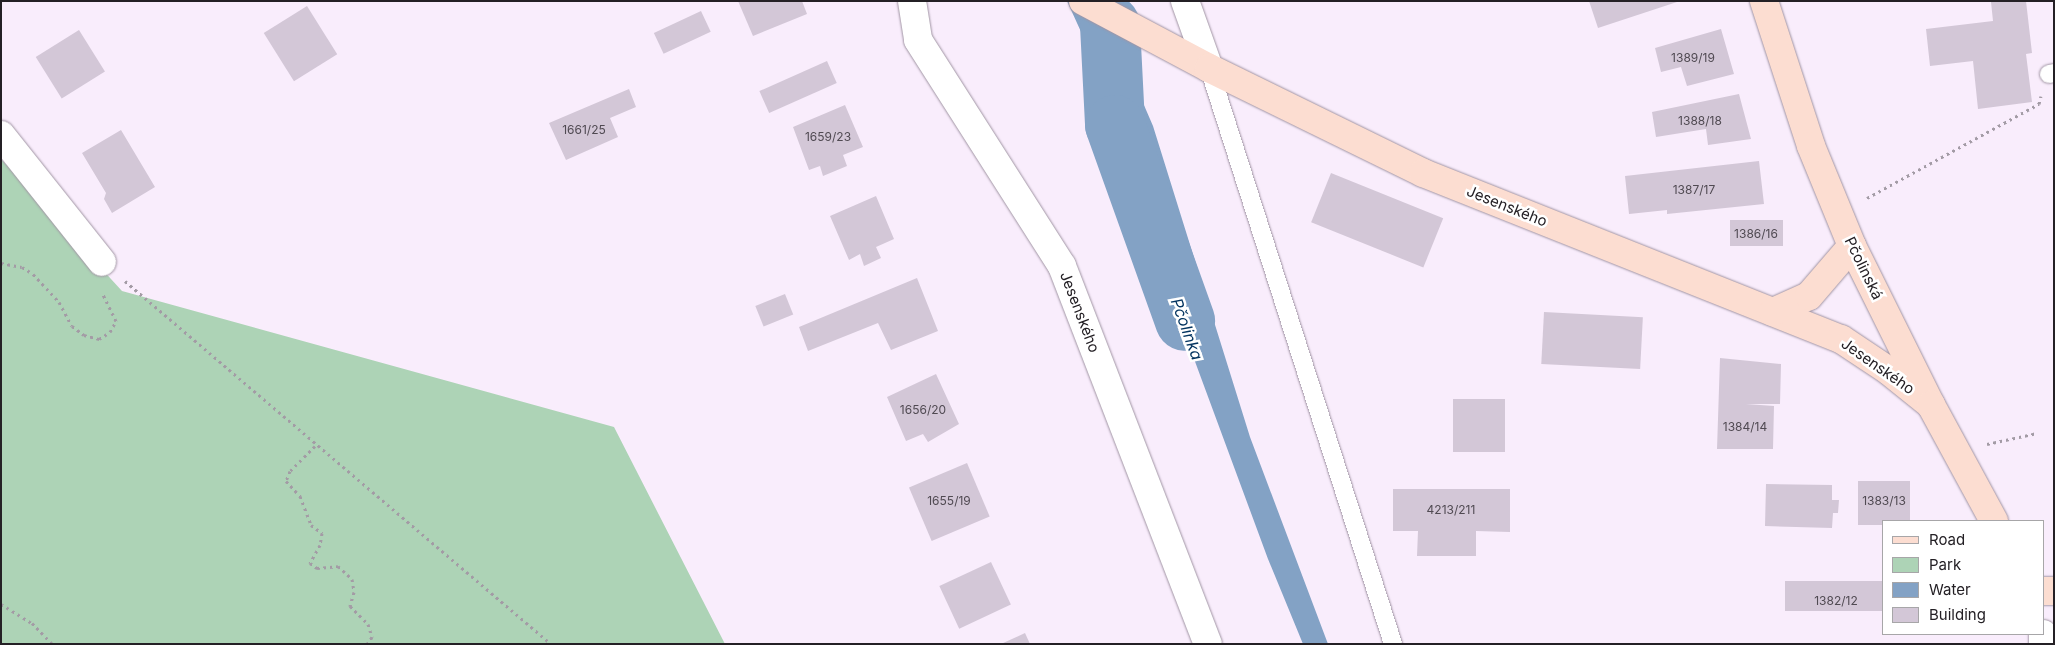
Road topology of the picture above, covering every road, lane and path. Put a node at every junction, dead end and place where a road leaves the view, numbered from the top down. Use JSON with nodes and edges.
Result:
{"nodes":[{"id":1,"x":912,"y":1,"type":"edge"},
{"id":2,"x":1083,"y":1,"type":"edge"},
{"id":3,"x":1185,"y":1,"type":"edge"},
{"id":4,"x":1764,"y":1,"type":"edge"},
{"id":5,"x":1209,"y":68,"type":"junction"},
{"id":6,"x":2052,"y":73,"type":"edge"},
{"id":7,"x":1,"y":135,"type":"edge"},
{"id":8,"x":1861,"y":201,"type":"dead end"},
{"id":9,"x":1852,"y":246,"type":"junction"},
{"id":10,"x":1,"y":262,"type":"edge"},
{"id":11,"x":102,"y":262,"type":"junction"},
{"id":12,"x":1773,"y":312,"type":"junction"},
{"id":13,"x":1931,"y":405,"type":"junction"},
{"id":14,"x":2038,"y":433,"type":"dead end"},
{"id":15,"x":1979,"y":444,"type":"dead end"},
{"id":16,"x":315,"y":446,"type":"junction"},
{"id":17,"x":1993,"y":520,"type":"edge"},
{"id":18,"x":1,"y":604,"type":"edge"},
{"id":19,"x":52,"y":644,"type":"edge"},
{"id":20,"x":367,"y":644,"type":"edge"},
{"id":21,"x":551,"y":644,"type":"edge"},
{"id":22,"x":1208,"y":644,"type":"edge"},
{"id":23,"x":1393,"y":644,"type":"edge"}],
"edges":[{"from":1,"to":22,"type":"street","name":"Jesenského"},
{"from":2,"to":5,"type":"street","name":"Jesenského"},
{"from":3,"to":5,"type":"street"},
{"from":4,"to":9,"type":"street","name":"Pčolinská"},
{"from":5,"to":12,"type":"street","name":"Jesenského"},
{"from":5,"to":23,"type":"lane"},
{"from":6,"to":8,"type":"path"},
{"from":7,"to":11,"type":"street"},
{"from":9,"to":12,"type":"street"},
{"from":9,"to":13,"type":"street","name":"Pčolinská"},
{"from":10,"to":11,"type":"path"},
{"from":11,"to":16,"type":"path"},
{"from":12,"to":13,"type":"street","name":"Jesenského"},
{"from":13,"to":17,"type":"street","name":"Pčolinská"},
{"from":14,"to":15,"type":"path"},
{"from":16,"to":20,"type":"path"},
{"from":16,"to":21,"type":"path"},
{"from":18,"to":19,"type":"path"}]}
